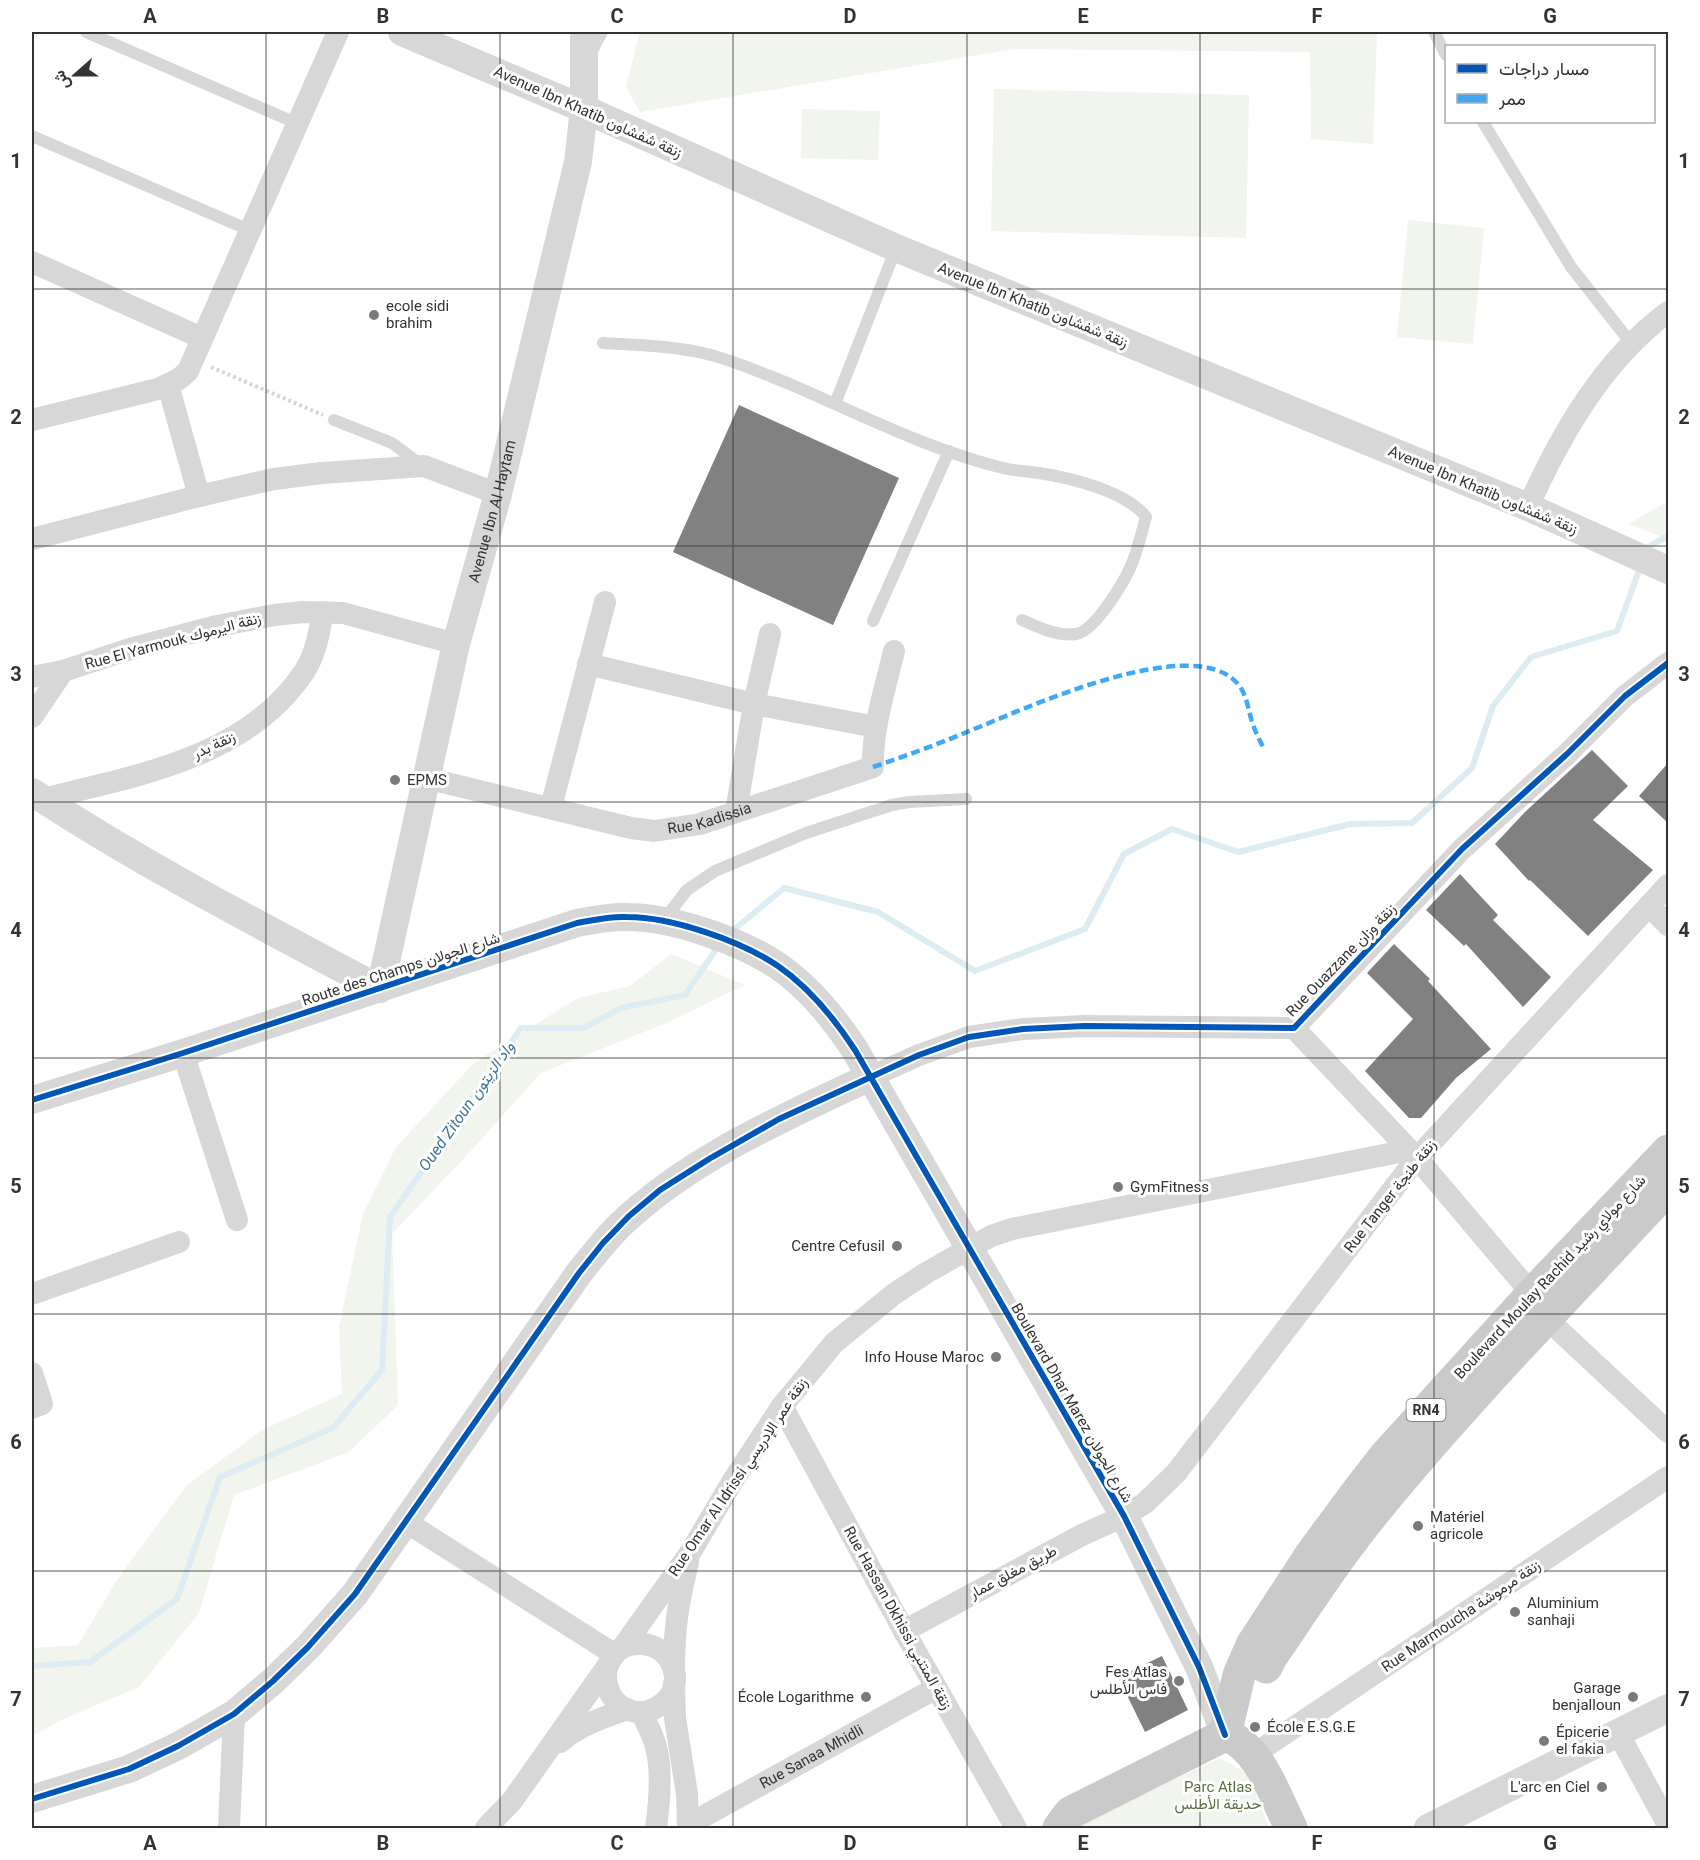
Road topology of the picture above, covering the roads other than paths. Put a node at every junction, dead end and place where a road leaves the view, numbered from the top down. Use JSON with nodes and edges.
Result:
{"nodes":[{"id":1,"x":86,"y":32,"type":"edge"},
{"id":2,"x":338,"y":32,"type":"edge"},
{"id":3,"x":402,"y":32,"type":"edge"},
{"id":4,"x":584,"y":32,"type":"edge"},
{"id":5,"x":602,"y":32,"type":"edge"},
{"id":6,"x":1434,"y":32,"type":"edge"},
{"id":7,"x":1445,"y":53,"type":"edge"},
{"id":8,"x":584,"y":66,"type":"junction"},
{"id":9,"x":584,"y":109,"type":"junction"},
{"id":10,"x":296,"y":123,"type":"junction"},
{"id":11,"x":1484,"y":123,"type":"edge"},
{"id":12,"x":32,"y":136,"type":"edge"},
{"id":13,"x":249,"y":230,"type":"junction"},
{"id":14,"x":896,"y":248,"type":"junction"},
{"id":15,"x":32,"y":262,"type":"edge"},
{"id":16,"x":1668,"y":312,"type":"edge"},
{"id":17,"x":202,"y":338,"type":"junction"},
{"id":18,"x":603,"y":343,"type":"dead end"},
{"id":19,"x":1631,"y":343,"type":"junction"},
{"id":20,"x":168,"y":385,"type":"junction"},
{"id":21,"x":835,"y":404,"type":"junction"},
{"id":22,"x":32,"y":420,"type":"edge"},
{"id":23,"x":334,"y":420,"type":"road end"},
{"id":24,"x":949,"y":451,"type":"junction"},
{"id":25,"x":424,"y":466,"type":"junction"},
{"id":26,"x":498,"y":494,"type":"junction"},
{"id":27,"x":199,"y":496,"type":"junction"},
{"id":28,"x":1528,"y":507,"type":"junction"},
{"id":29,"x":32,"y":539,"type":"edge"},
{"id":30,"x":1668,"y":570,"type":"edge"},
{"id":31,"x":605,"y":602,"type":"dead end"},
{"id":32,"x":323,"y":612,"type":"junction"},
{"id":33,"x":1022,"y":620,"type":"dead end"},
{"id":34,"x":873,"y":621,"type":"dead end"},
{"id":35,"x":771,"y":634,"type":"dead end"},
{"id":36,"x":456,"y":644,"type":"junction"},
{"id":37,"x":894,"y":651,"type":"dead end"},
{"id":38,"x":1668,"y":663,"type":"edge"},
{"id":39,"x":588,"y":664,"type":"junction"},
{"id":40,"x":63,"y":671,"type":"junction"},
{"id":41,"x":32,"y":677,"type":"edge"},
{"id":42,"x":754,"y":704,"type":"junction"},
{"id":43,"x":32,"y":717,"type":"edge"},
{"id":44,"x":876,"y":727,"type":"junction"},
{"id":45,"x":426,"y":778,"type":"junction"},
{"id":46,"x":37,"y":796,"type":"edge"},
{"id":47,"x":966,"y":799,"type":"dead end"},
{"id":48,"x":551,"y":807,"type":"junction"},
{"id":49,"x":736,"y":812,"type":"junction"},
{"id":50,"x":1668,"y":885,"type":"edge"},
{"id":51,"x":1649,"y":906,"type":"junction"},
{"id":52,"x":672,"y":923,"type":"junction"},
{"id":53,"x":1668,"y":925,"type":"edge"},
{"id":54,"x":380,"y":989,"type":"junction"},
{"id":55,"x":1294,"y":1028,"type":"junction"},
{"id":56,"x":183,"y":1053,"type":"junction"},
{"id":57,"x":870,"y":1077,"type":"junction"},
{"id":58,"x":32,"y":1100,"type":"edge"},
{"id":59,"x":1668,"y":1151,"type":"edge"},
{"id":60,"x":1413,"y":1154,"type":"junction"},
{"id":61,"x":1668,"y":1188,"type":"edge"},
{"id":62,"x":237,"y":1220,"type":"dead end"},
{"id":63,"x":179,"y":1242,"type":"dead end"},
{"id":64,"x":969,"y":1248,"type":"junction"},
{"id":65,"x":32,"y":1294,"type":"edge"},
{"id":66,"x":1539,"y":1307,"type":"junction"},
{"id":67,"x":32,"y":1373,"type":"edge"},
{"id":68,"x":782,"y":1406,"type":"junction"},
{"id":69,"x":32,"y":1408,"type":"edge"},
{"id":70,"x":1668,"y":1432,"type":"edge"},
{"id":71,"x":1668,"y":1477,"type":"edge"},
{"id":72,"x":1124,"y":1516,"type":"junction"},
{"id":73,"x":406,"y":1522,"type":"junction"},
{"id":74,"x":690,"y":1553,"type":"junction"},
{"id":75,"x":904,"y":1631,"type":"junction"},
{"id":76,"x":615,"y":1656,"type":"junction"},
{"id":77,"x":674,"y":1675,"type":"junction"},
{"id":78,"x":936,"y":1688,"type":"junction"},
{"id":79,"x":1668,"y":1708,"type":"edge"},
{"id":80,"x":634,"y":1711,"type":"junction"},
{"id":81,"x":234,"y":1714,"type":"junction"},
{"id":82,"x":1618,"y":1733,"type":"junction"},
{"id":83,"x":1238,"y":1743,"type":"junction"},
{"id":84,"x":547,"y":1752,"type":"junction"},
{"id":85,"x":32,"y":1799,"type":"edge"},
{"id":86,"x":1668,"y":1825,"type":"edge"},
{"id":87,"x":688,"y":1827,"type":"edge"},
{"id":88,"x":229,"y":1828,"type":"edge"},
{"id":89,"x":486,"y":1828,"type":"edge"},
{"id":90,"x":656,"y":1828,"type":"edge"},
{"id":91,"x":1016,"y":1828,"type":"edge"},
{"id":92,"x":1059,"y":1828,"type":"edge"},
{"id":93,"x":1291,"y":1828,"type":"edge"},
{"id":94,"x":1428,"y":1828,"type":"edge"}],
"edges":[{"from":1,"to":10,"type":"lane"},
{"from":2,"to":10,"type":"street"},
{"from":3,"to":9,"type":"street","name":"Avenue Ibn Khatib زنقة شفشاون"},
{"from":4,"to":8,"type":"street","name":"Avenue Ibn Al Haytam"},
{"from":5,"to":8,"type":"lane"},
{"from":6,"to":7,"type":"lane"},
{"from":8,"to":9,"type":"street","name":"Avenue Ibn Al Haytam"},
{"from":9,"to":14,"type":"street","name":"Avenue Ibn Khatib زنقة شفشاون"},
{"from":9,"to":26,"type":"street","name":"Avenue Ibn Al Haytam"},
{"from":10,"to":13,"type":"street"},
{"from":11,"to":19,"type":"lane"},
{"from":12,"to":13,"type":"lane"},
{"from":13,"to":17,"type":"street"},
{"from":14,"to":21,"type":"lane"},
{"from":14,"to":28,"type":"street","name":"Avenue Ibn Khatib زنقة شفشاون"},
{"from":15,"to":17,"type":"street"},
{"from":16,"to":19,"type":"street"},
{"from":17,"to":20,"type":"street"},
{"from":18,"to":21,"type":"lane"},
{"from":19,"to":28,"type":"street"},
{"from":20,"to":22,"type":"street"},
{"from":20,"to":27,"type":"street"},
{"from":21,"to":24,"type":"lane"},
{"from":23,"to":25,"type":"lane"},
{"from":24,"to":33,"type":"lane"},
{"from":24,"to":34,"type":"lane"},
{"from":25,"to":26,"type":"street"},
{"from":25,"to":27,"type":"street"},
{"from":26,"to":36,"type":"street","name":"Avenue Ibn Al Haytam"},
{"from":27,"to":29,"type":"street"},
{"from":28,"to":30,"type":"street","name":"Avenue Ibn Khatib زنقة شفشاون"},
{"from":31,"to":39,"type":"street"},
{"from":32,"to":36,"type":"street","name":"Rue El Yarmouk زنقة اليرموك"},
{"from":32,"to":40,"type":"street","name":"Rue El Yarmouk زنقة اليرموك"},
{"from":32,"to":46,"type":"street","name":"زنقة بدر"},
{"from":35,"to":42,"type":"street"},
{"from":36,"to":45,"type":"street","name":"Avenue Ibn Al Haytam"},
{"from":37,"to":44,"type":"street","name":"Rue Kadissia"},
{"from":38,"to":55,"type":"street","name":"Rue Ouazzane زنقة وزان"},
{"from":39,"to":42,"type":"street"},
{"from":39,"to":48,"type":"street"},
{"from":40,"to":41,"type":"street","name":"Rue El Yarmouk زنقة اليرموك"},
{"from":40,"to":43,"type":"street"},
{"from":42,"to":44,"type":"street"},
{"from":42,"to":49,"type":"street"},
{"from":44,"to":49,"type":"street","name":"Rue Kadissia"},
{"from":45,"to":48,"type":"street","name":"Rue Kadissia"},
{"from":45,"to":54,"type":"street","name":"Avenue Ibn Al Haytam"},
{"from":46,"to":54,"type":"street"},
{"from":47,"to":52,"type":"lane"},
{"from":48,"to":49,"type":"street","name":"Rue Kadissia"},
{"from":50,"to":51,"type":"street","name":"Rue Tanger زنقة طنجة"},
{"from":51,"to":53,"type":"street"},
{"from":51,"to":60,"type":"street","name":"Rue Tanger زنقة طنجة"},
{"from":52,"to":54,"type":"street","name":"Route des Champs شارع الجولان"},
{"from":52,"to":57,"type":"street","name":"Route des Champs شارع الجولان"},
{"from":54,"to":56,"type":"street","name":"Route des Champs شارع الجولان"},
{"from":55,"to":57,"type":"street","name":"Rue Ouazzane زنقة وزان"},
{"from":55,"to":60,"type":"street"},
{"from":56,"to":58,"type":"street","name":"Route des Champs شارع الجولان"},
{"from":56,"to":62,"type":"street"},
{"from":57,"to":64,"type":"street","name":"Boulevard Dhar Marez شارع الجولان"},
{"from":57,"to":73,"type":"street"},
{"from":59,"to":66,"type":"main road","name":"Boulevard Moulay Rachid شارع مولاي رشيد","number":"RN4"},
{"from":60,"to":64,"type":"street","name":"Rue Omar Al Idrissi زنقة عمر الإدريسي"},
{"from":60,"to":66,"type":"street"},
{"from":60,"to":72,"type":"street","name":"Rue Tanger زنقة طنجة"},
{"from":61,"to":66,"type":"main road","name":"Boulevard Moulay Rachid شارع مولاي رشيد","number":"RN4"},
{"from":63,"to":65,"type":"street"},
{"from":64,"to":68,"type":"street","name":"Rue Omar Al Idrissi زنقة عمر الإدريسي"},
{"from":64,"to":72,"type":"street","name":"Boulevard Dhar Marez شارع الجولان"},
{"from":66,"to":70,"type":"street"},
{"from":66,"to":83,"type":"main road","name":"Boulevard Moulay Rachid شارع مولاي رشيد","number":"RN4"},
{"from":67,"to":69,"type":"street"},
{"from":68,"to":74,"type":"street","name":"Rue Omar Al Idrissi زنقة عمر الإدريسي"},
{"from":68,"to":75,"type":"street","name":"Rue Hassan Dkhissi زنقة المتنبي"},
{"from":71,"to":83,"type":"street","name":"Rue Marmoucha زنقة مرموشة"},
{"from":72,"to":75,"type":"street","name":"طريق مغلق عمار"},
{"from":72,"to":83,"type":"street","name":"Boulevard Dhar Marez شارع الجولان"},
{"from":73,"to":76,"type":"street"},
{"from":73,"to":81,"type":"street"},
{"from":74,"to":76,"type":"street","name":"Rue Omar Al Idrissi زنقة عمر الإدريسي"},
{"from":74,"to":77,"type":"street"},
{"from":75,"to":78,"type":"street","name":"Rue Hassan Dkhissi زنقة المتنبي"},
{"from":76,"to":77,"type":"street"},
{"from":76,"to":80,"type":"street"},
{"from":76,"to":84,"type":"street","name":"Rue Omar Al Idrissi زنقة عمر الإدريسي"},
{"from":77,"to":80,"type":"street"},
{"from":77,"to":87,"type":"street"},
{"from":78,"to":87,"type":"street","name":"Rue Sanaa Mhidli"},
{"from":78,"to":91,"type":"street","name":"Rue Hassan Dkhissi زنقة المتنبي"},
{"from":79,"to":82,"type":"street"},
{"from":80,"to":84,"type":"street"},
{"from":80,"to":90,"type":"street"},
{"from":81,"to":85,"type":"street"},
{"from":81,"to":88,"type":"street"},
{"from":82,"to":86,"type":"street"},
{"from":82,"to":94,"type":"street"},
{"from":83,"to":92,"type":"main road"},
{"from":83,"to":93,"type":"main road"},
{"from":84,"to":89,"type":"street","name":"Rue Omar Al Idrissi زنقة عمر الإدريسي"}]}
